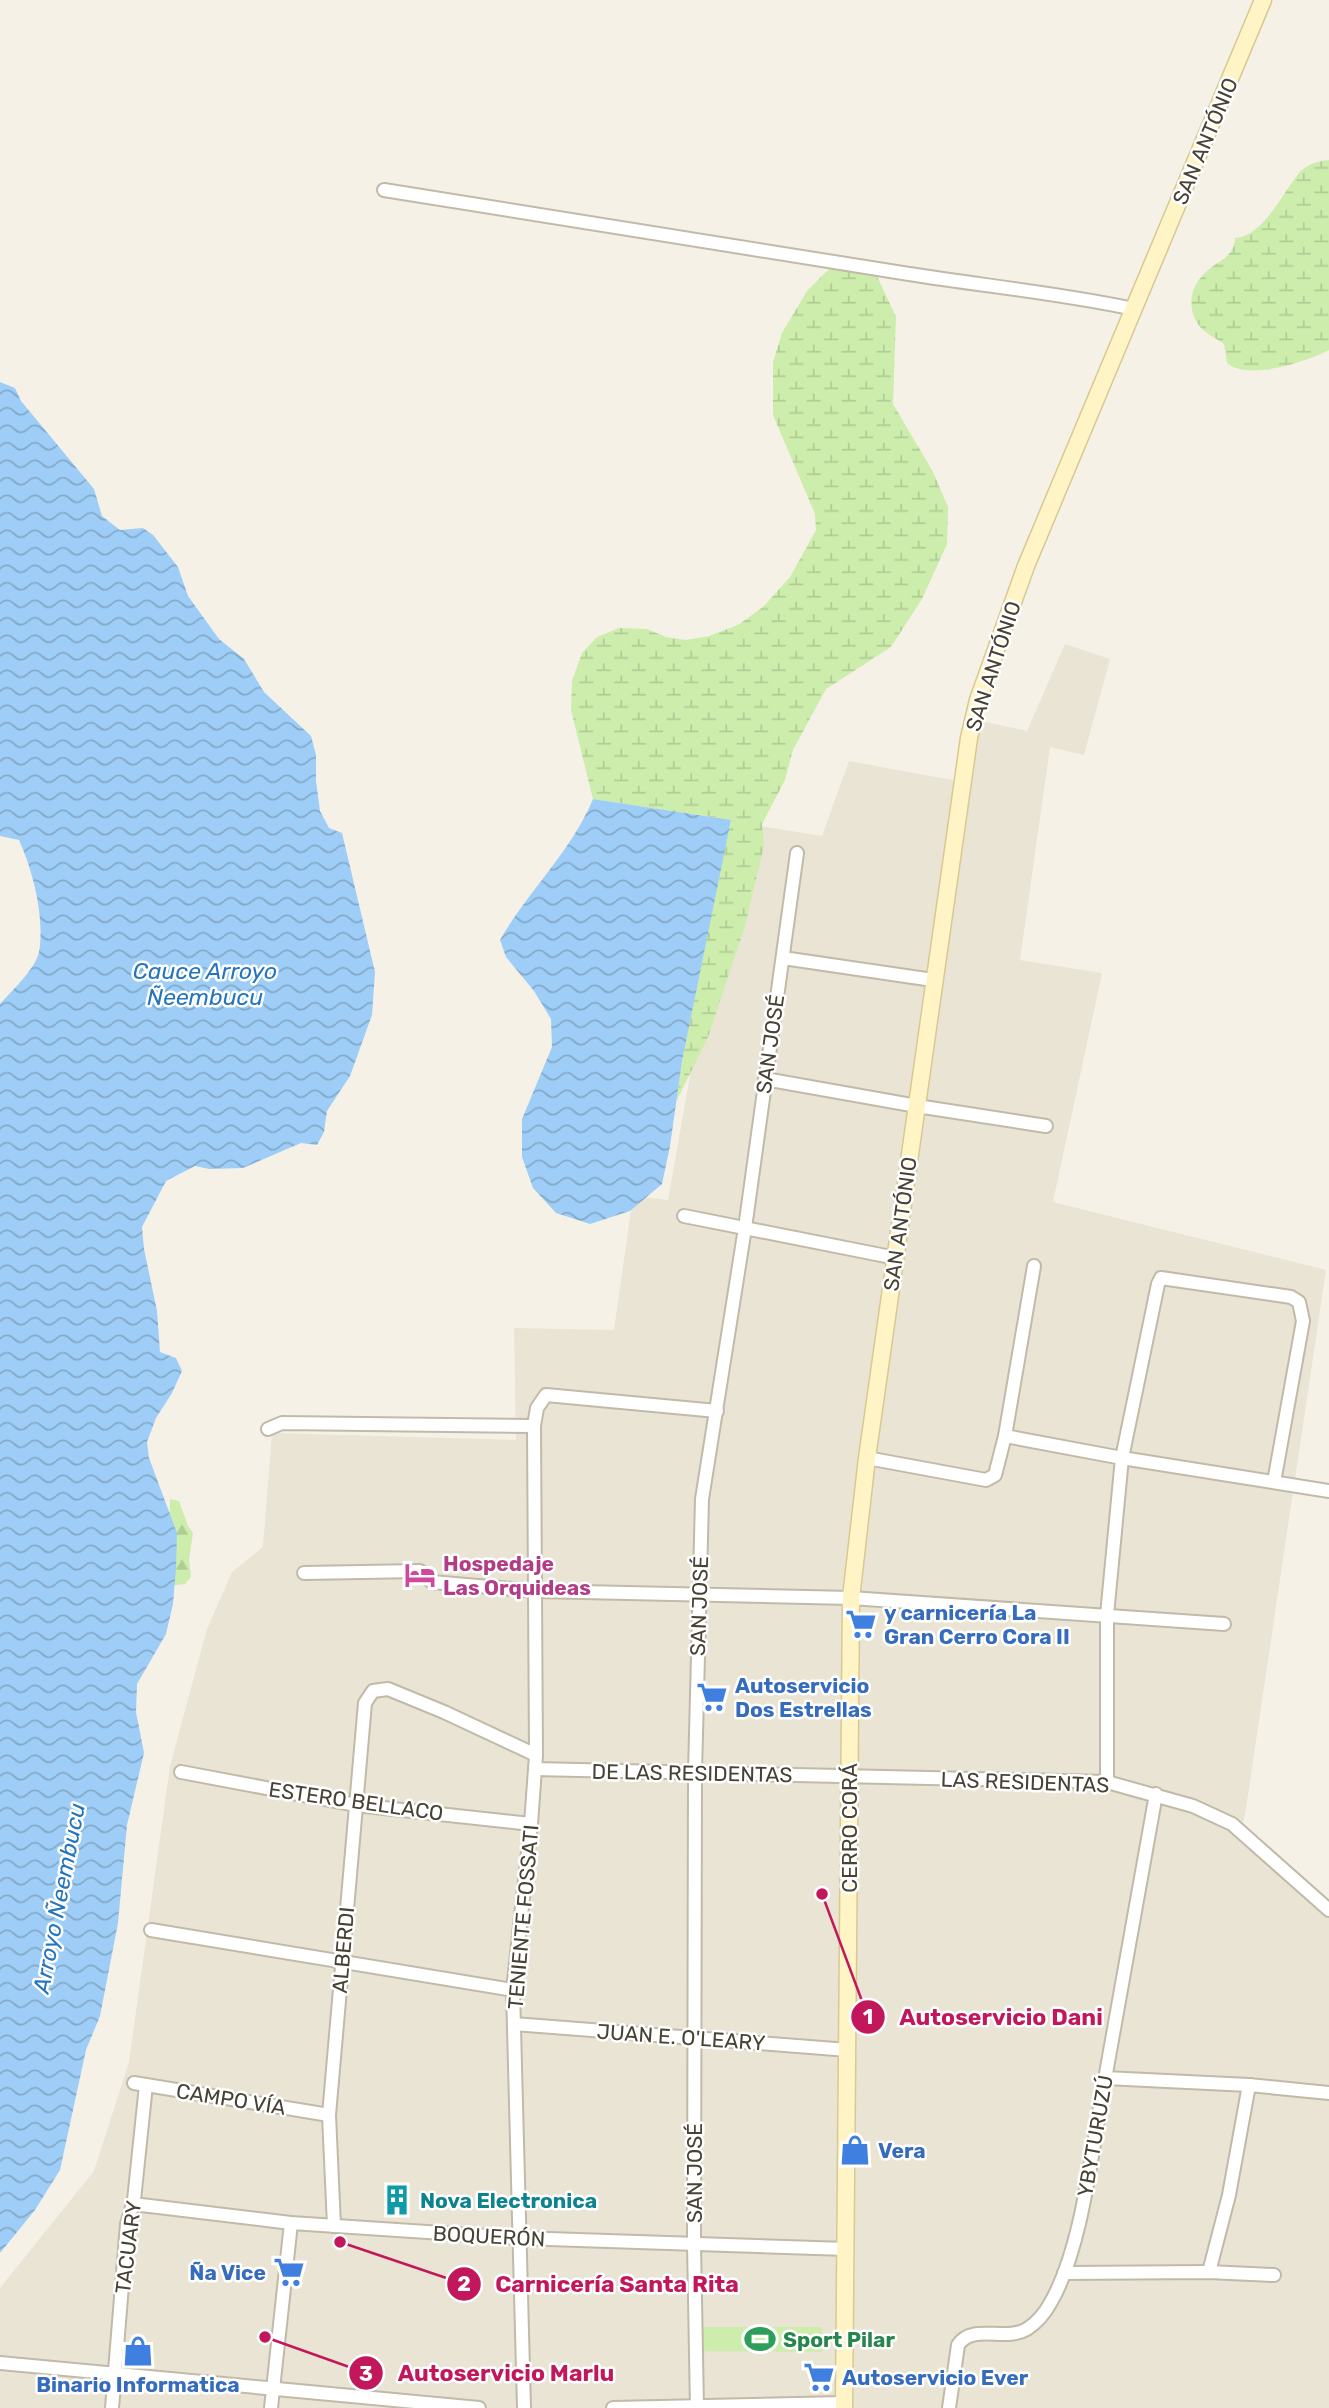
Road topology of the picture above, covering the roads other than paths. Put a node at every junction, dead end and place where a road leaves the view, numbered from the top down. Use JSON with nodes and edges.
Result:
{"nodes":[{"id":1,"x":1264,"y":0,"type":"edge"},
{"id":2,"x":384,"y":190,"type":"dead end"},
{"id":3,"x":1134,"y":309,"type":"junction"},
{"id":4,"x":797,"y":853,"type":"dead end"},
{"id":5,"x":783,"y":958,"type":"junction"},
{"id":6,"x":933,"y":980,"type":"junction"},
{"id":7,"x":765,"y":1079,"type":"junction"},
{"id":8,"x":917,"y":1107,"type":"junction"},
{"id":9,"x":1046,"y":1126,"type":"dead end"},
{"id":10,"x":684,"y":1216,"type":"dead end"},
{"id":11,"x":745,"y":1228,"type":"junction"},
{"id":12,"x":896,"y":1258,"type":"junction"},
{"id":13,"x":1034,"y":1266,"type":"dead end"},
{"id":14,"x":717,"y":1411,"type":"junction"},
{"id":15,"x":534,"y":1426,"type":"junction"},
{"id":16,"x":268,"y":1429,"type":"dead end"},
{"id":17,"x":1005,"y":1436,"type":"junction"},
{"id":18,"x":867,"y":1458,"type":"junction"},
{"id":19,"x":1122,"y":1458,"type":"junction"},
{"id":20,"x":1274,"y":1482,"type":"junction"},
{"id":21,"x":1329,"y":1491,"type":"edge"},
{"id":22,"x":304,"y":1573,"type":"dead end"},
{"id":23,"x":536,"y":1591,"type":"junction"},
{"id":24,"x":699,"y":1594,"type":"junction"},
{"id":25,"x":851,"y":1598,"type":"junction"},
{"id":26,"x":1107,"y":1615,"type":"junction"},
{"id":27,"x":1224,"y":1623,"type":"dead end"},
{"id":28,"x":536,"y":1755,"type":"junction"},
{"id":29,"x":535,"y":1769,"type":"junction"},
{"id":30,"x":181,"y":1772,"type":"dead end"},
{"id":31,"x":695,"y":1773,"type":"junction"},
{"id":32,"x":850,"y":1777,"type":"junction"},
{"id":33,"x":1107,"y":1782,"type":"junction"},
{"id":34,"x":1156,"y":1794,"type":"junction"},
{"id":35,"x":356,"y":1805,"type":"junction"},
{"id":36,"x":531,"y":1824,"type":"junction"},
{"id":37,"x":1329,"y":1910,"type":"edge"},
{"id":38,"x":152,"y":1930,"type":"dead end"},
{"id":39,"x":342,"y":1960,"type":"junction"},
{"id":40,"x":513,"y":1990,"type":"junction"},
{"id":41,"x":514,"y":2024,"type":"junction"},
{"id":42,"x":694,"y":2038,"type":"junction"},
{"id":43,"x":848,"y":2050,"type":"junction"},
{"id":44,"x":1105,"y":2078,"type":"junction"},
{"id":45,"x":140,"y":2084,"type":"joint"},
{"id":46,"x":1250,"y":2085,"type":"junction"},
{"id":47,"x":1329,"y":2093,"type":"edge"},
{"id":48,"x":329,"y":2115,"type":"junction"},
{"id":49,"x":133,"y":2204,"type":"junction"},
{"id":50,"x":291,"y":2223,"type":"junction"},
{"id":51,"x":334,"y":2226,"type":"junction"},
{"id":52,"x":519,"y":2238,"type":"junction"},
{"id":53,"x":694,"y":2244,"type":"junction"},
{"id":54,"x":846,"y":2249,"type":"junction"},
{"id":55,"x":1209,"y":2272,"type":"junction"},
{"id":56,"x":1065,"y":2273,"type":"junction"},
{"id":57,"x":1274,"y":2275,"type":"dead end"},
{"id":58,"x":0,"y":2362,"type":"edge"},
{"id":59,"x":116,"y":2375,"type":"junction"},
{"id":60,"x":273,"y":2390,"type":"junction"},
{"id":61,"x":844,"y":2406,"type":"edge"},
{"id":62,"x":697,"y":2407,"type":"edge"},
{"id":63,"x":112,"y":2408,"type":"edge"},
{"id":64,"x":271,"y":2408,"type":"edge"},
{"id":65,"x":479,"y":2408,"type":"edge"},
{"id":66,"x":524,"y":2408,"type":"edge"},
{"id":67,"x":613,"y":2408,"type":"edge"},
{"id":68,"x":949,"y":2408,"type":"edge"}],
"edges":[{"from":1,"to":3,"type":"street","name":"SAN ANTÓNIO"},
{"from":2,"to":3,"type":"street"},
{"from":3,"to":6,"type":"street","name":"SAN ANTÓNIO"},
{"from":4,"to":5,"type":"street","name":"SAN JOSÉ"},
{"from":5,"to":6,"type":"street"},
{"from":5,"to":7,"type":"street","name":"SAN JOSÉ"},
{"from":6,"to":8,"type":"street","name":"SAN ANTÓNIO"},
{"from":7,"to":8,"type":"street"},
{"from":7,"to":11,"type":"street","name":"SAN JOSÉ"},
{"from":8,"to":9,"type":"street"},
{"from":8,"to":12,"type":"street","name":"SAN ANTÓNIO"},
{"from":10,"to":11,"type":"street"},
{"from":11,"to":12,"type":"street"},
{"from":11,"to":14,"type":"street","name":"SAN JOSÉ"},
{"from":12,"to":18,"type":"street","name":"SAN ANTÓNIO"},
{"from":13,"to":17,"type":"street"},
{"from":14,"to":15,"type":"street"},
{"from":14,"to":24,"type":"street","name":"SAN JOSÉ"},
{"from":15,"to":16,"type":"street"},
{"from":15,"to":23,"type":"street","name":"TENIENTE FOSSATI"},
{"from":17,"to":18,"type":"street"},
{"from":17,"to":19,"type":"street"},
{"from":18,"to":25,"type":"street","name":"CERRO CORÁ"},
{"from":19,"to":20,"type":"street"},
{"from":19,"to":20,"type":"street"},
{"from":19,"to":26,"type":"street"},
{"from":20,"to":21,"type":"street"},
{"from":22,"to":23,"type":"street"},
{"from":23,"to":24,"type":"street"},
{"from":23,"to":28,"type":"street","name":"TENIENTE FOSSATI"},
{"from":24,"to":25,"type":"street"},
{"from":24,"to":31,"type":"street","name":"SAN JOSÉ"},
{"from":25,"to":26,"type":"street"},
{"from":25,"to":32,"type":"street","name":"CERRO CORÁ"},
{"from":26,"to":27,"type":"street"},
{"from":26,"to":33,"type":"street"},
{"from":28,"to":29,"type":"street","name":"TENIENTE FOSSATI"},
{"from":28,"to":35,"type":"street","name":"ALBERDI"},
{"from":29,"to":31,"type":"street","name":"DE LAS RESIDENTAS"},
{"from":29,"to":36,"type":"street","name":"TENIENTE FOSSATI"},
{"from":30,"to":35,"type":"street","name":"ESTERO BELLACO"},
{"from":31,"to":32,"type":"street","name":"DE LAS RESIDENTAS"},
{"from":31,"to":42,"type":"street","name":"SAN JOSÉ"},
{"from":32,"to":33,"type":"street","name":"LAS RESIDENTAS"},
{"from":32,"to":43,"type":"street","name":"CERRO CORÁ"},
{"from":33,"to":34,"type":"street","name":"LAS RESIDENTAS"},
{"from":34,"to":37,"type":"street","name":"LAS RESIDENTAS"},
{"from":34,"to":44,"type":"street","name":"YBYTURUZÚ"},
{"from":35,"to":36,"type":"street","name":"ESTERO BELLACO"},
{"from":35,"to":39,"type":"street","name":"ALBERDI"},
{"from":36,"to":40,"type":"street","name":"TENIENTE FOSSATI"},
{"from":38,"to":39,"type":"street"},
{"from":39,"to":40,"type":"street"},
{"from":39,"to":48,"type":"street","name":"ALBERDI"},
{"from":40,"to":41,"type":"street","name":"TENIENTE FOSSATI"},
{"from":41,"to":42,"type":"street","name":"JUAN E. O'LEARY"},
{"from":41,"to":52,"type":"street","name":"TENIENTE FOSSATI"},
{"from":42,"to":43,"type":"street","name":"JUAN E. O'LEARY"},
{"from":42,"to":53,"type":"street","name":"SAN JOSÉ"},
{"from":43,"to":54,"type":"street","name":"CERRO CORÁ"},
{"from":44,"to":46,"type":"street"},
{"from":44,"to":56,"type":"street","name":"YBYTURUZÚ"},
{"from":45,"to":48,"type":"street","name":"CAMPO VÍA"},
{"from":45,"to":49,"type":"street","name":"TACUARY"},
{"from":46,"to":47,"type":"street"},
{"from":46,"to":55,"type":"street"},
{"from":48,"to":51,"type":"street","name":"ALBERDI"},
{"from":49,"to":50,"type":"street","name":"BOQUERÓN"},
{"from":49,"to":59,"type":"street","name":"TACUARY"},
{"from":50,"to":51,"type":"street","name":"BOQUERÓN"},
{"from":50,"to":60,"type":"street"},
{"from":51,"to":52,"type":"street","name":"BOQUERÓN"},
{"from":52,"to":53,"type":"street","name":"BOQUERÓN"},
{"from":52,"to":66,"type":"street","name":"TENIENTE FOSSATI"},
{"from":53,"to":54,"type":"street","name":"BOQUERÓN"},
{"from":53,"to":62,"type":"street","name":"SAN JOSÉ"},
{"from":54,"to":61,"type":"street","name":"CERRO CORÁ"},
{"from":55,"to":56,"type":"street"},
{"from":55,"to":57,"type":"street"},
{"from":56,"to":68,"type":"street","name":"YBYTURUZÚ"},
{"from":58,"to":59,"type":"street"},
{"from":59,"to":60,"type":"street"},
{"from":59,"to":63,"type":"street","name":"TACUARY"},
{"from":60,"to":64,"type":"street"},
{"from":60,"to":65,"type":"street"},
{"from":61,"to":62,"type":"street"},
{"from":62,"to":67,"type":"street"}]}
